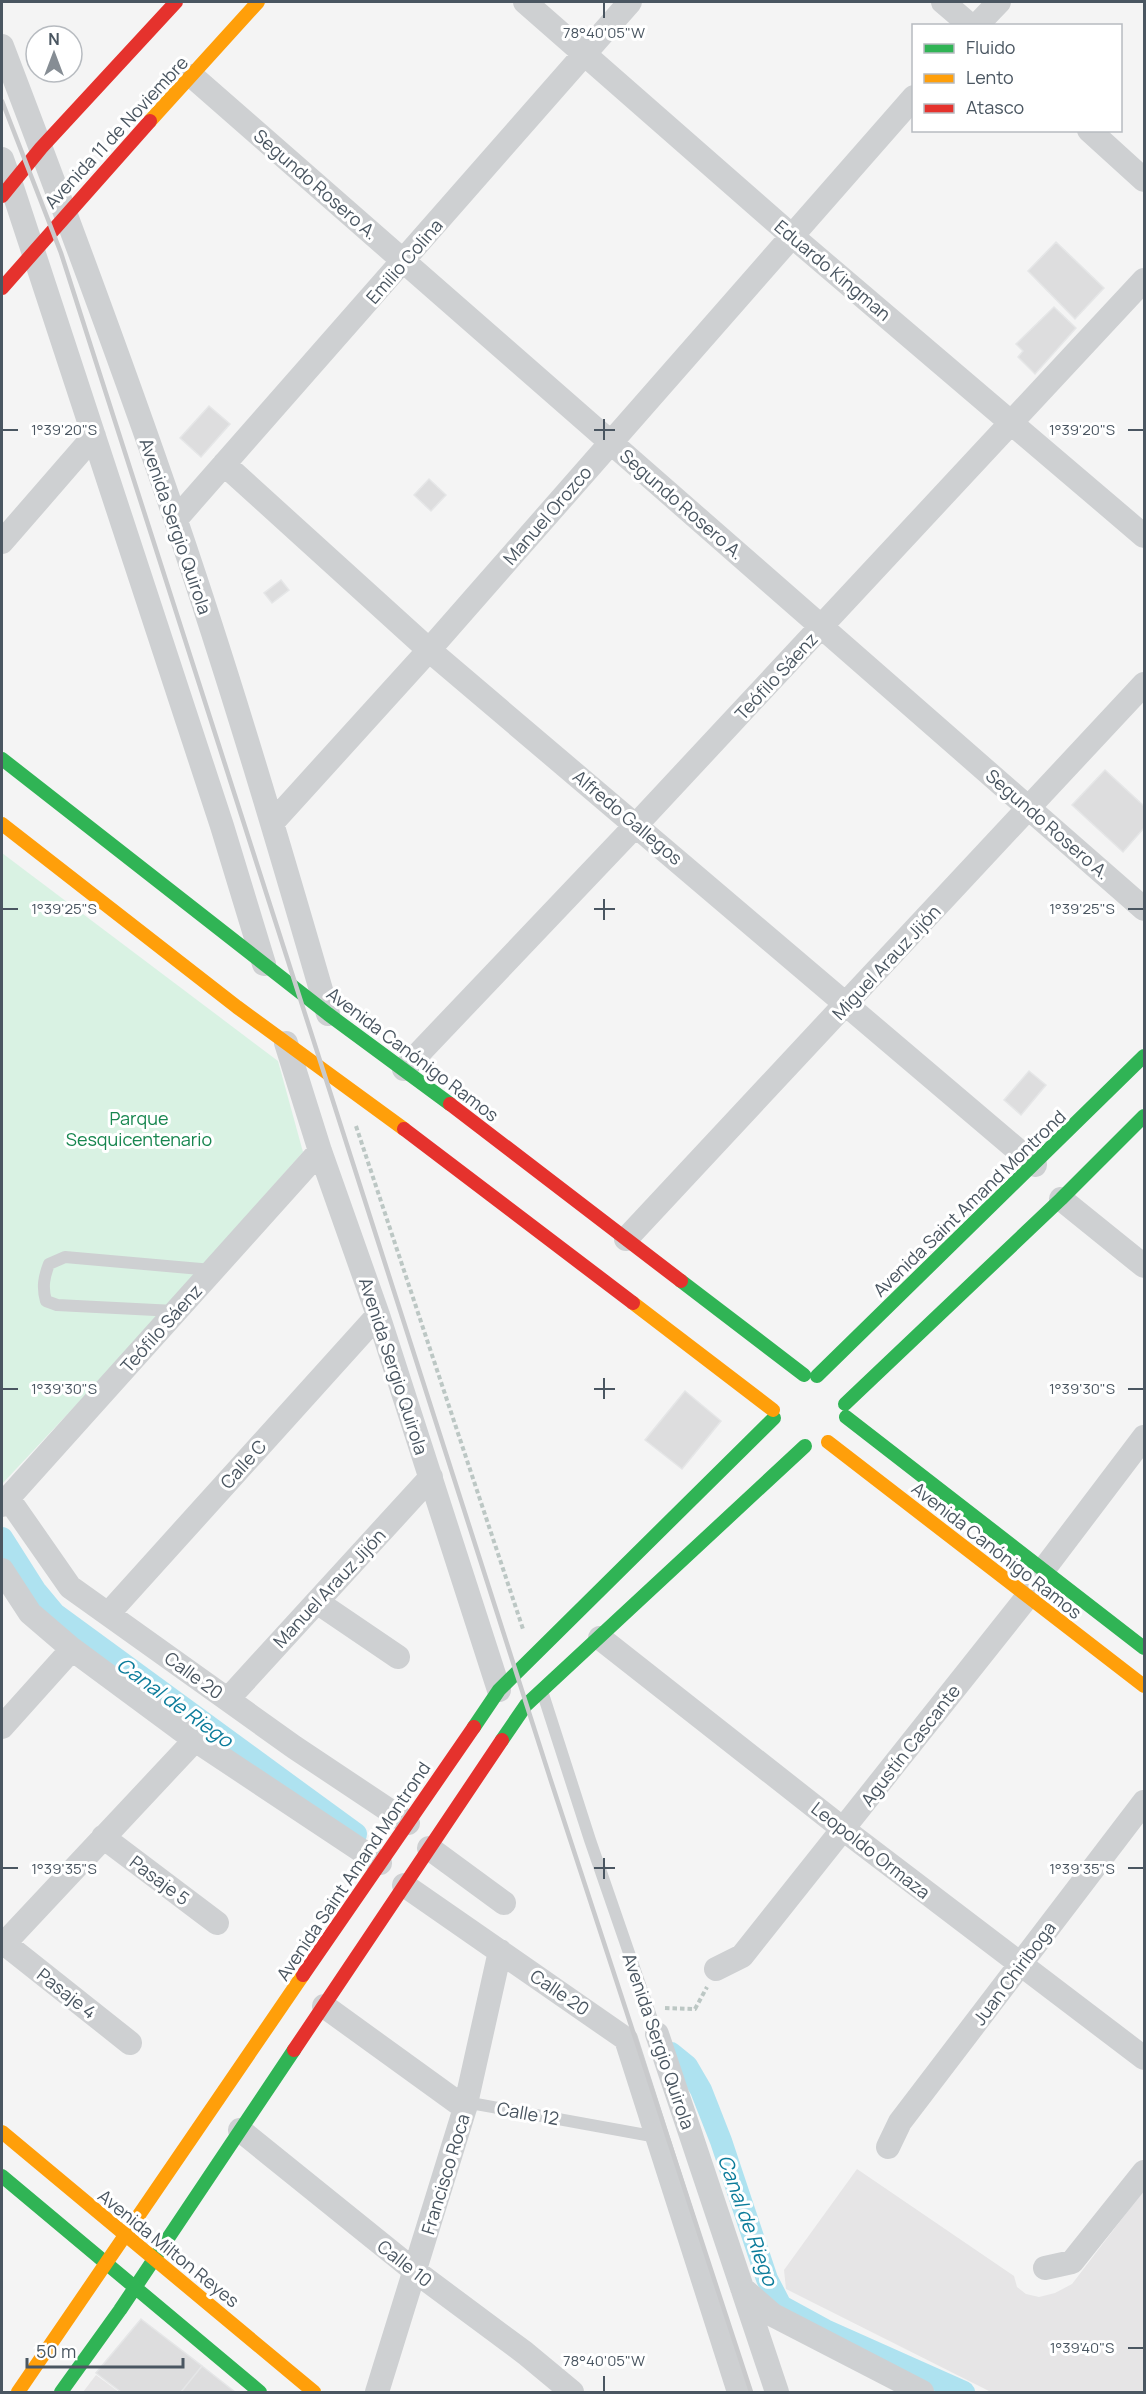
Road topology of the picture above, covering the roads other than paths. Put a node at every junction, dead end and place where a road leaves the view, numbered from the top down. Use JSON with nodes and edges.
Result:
{"nodes":[{"id":1,"x":177,"y":2,"type":"edge"},
{"id":2,"x":258,"y":2,"type":"edge"},
{"id":3,"x":525,"y":2,"type":"edge"},
{"id":4,"x":630,"y":2,"type":"edge"},
{"id":5,"x":943,"y":2,"type":"edge"},
{"id":6,"x":999,"y":2,"type":"edge"},
{"id":7,"x":969,"y":24,"type":"edge"},
{"id":8,"x":978,"y":24,"type":"edge"},
{"id":9,"x":2,"y":46,"type":"edge"},
{"id":10,"x":583,"y":54,"type":"junction"},
{"id":11,"x":192,"y":76,"type":"junction"},
{"id":12,"x":912,"y":99,"type":"edge"},
{"id":13,"x":1091,"y":132,"type":"edge"},
{"id":14,"x":41,"y":148,"type":"junction"},
{"id":15,"x":2,"y":159,"type":"edge"},
{"id":16,"x":1144,"y":180,"type":"edge"},
{"id":17,"x":6,"y":190,"type":"edge"},
{"id":18,"x":66,"y":212,"type":"junction"},
{"id":19,"x":792,"y":236,"type":"junction"},
{"id":20,"x":33,"y":250,"type":"junction"},
{"id":21,"x":404,"y":261,"type":"junction"},
{"id":22,"x":1144,"y":280,"type":"edge"},
{"id":23,"x":2,"y":288,"type":"edge"},
{"id":24,"x":1011,"y":422,"type":"junction"},
{"id":25,"x":94,"y":436,"type":"junction"},
{"id":26,"x":611,"y":442,"type":"junction"},
{"id":27,"x":224,"y":464,"type":"junction"},
{"id":28,"x":176,"y":519,"type":"junction"},
{"id":29,"x":1144,"y":536,"type":"edge"},
{"id":30,"x":2,"y":542,"type":"edge"},
{"id":31,"x":822,"y":627,"type":"junction"},
{"id":32,"x":429,"y":650,"type":"junction"},
{"id":33,"x":1144,"y":684,"type":"edge"},
{"id":34,"x":2,"y":759,"type":"edge"},
{"id":35,"x":1029,"y":808,"type":"junction"},
{"id":36,"x":273,"y":822,"type":"junction"},
{"id":37,"x":2,"y":824,"type":"edge"},
{"id":38,"x":637,"y":824,"type":"junction"},
{"id":39,"x":1144,"y":909,"type":"edge"},
{"id":40,"x":261,"y":968,"type":"junction"},
{"id":41,"x":847,"y":1005,"type":"junction"},
{"id":42,"x":328,"y":1014,"type":"junction"},
{"id":43,"x":286,"y":1043,"type":"junction"},
{"id":44,"x":1144,"y":1056,"type":"edge"},
{"id":45,"x":404,"y":1069,"type":"junction"},
{"id":46,"x":1144,"y":1116,"type":"edge"},
{"id":47,"x":320,"y":1151,"type":"junction"},
{"id":48,"x":1035,"y":1165,"type":"junction"},
{"id":49,"x":1061,"y":1199,"type":"junction"},
{"id":50,"x":626,"y":1239,"type":"junction"},
{"id":51,"x":1144,"y":1266,"type":"edge"},
{"id":52,"x":214,"y":1270,"type":"junction"},
{"id":53,"x":177,"y":1311,"type":"junction"},
{"id":54,"x":378,"y":1315,"type":"junction"},
{"id":55,"x":811,"y":1375,"type":"junction"},
{"id":56,"x":789,"y":1381,"type":"dead end"},
{"id":57,"x":778,"y":1394,"type":"dead end"},
{"id":58,"x":775,"y":1419,"type":"junction"},
{"id":59,"x":840,"y":1425,"type":"junction"},
{"id":60,"x":1144,"y":1437,"type":"edge"},
{"id":61,"x":431,"y":1477,"type":"junction"},
{"id":62,"x":5,"y":1502,"type":"edge"},
{"id":63,"x":1044,"y":1569,"type":"junction"},
{"id":64,"x":2,"y":1570,"type":"edge"},
{"id":65,"x":1028,"y":1596,"type":"junction"},
{"id":66,"x":316,"y":1602,"type":"junction"},
{"id":67,"x":108,"y":1614,"type":"junction"},
{"id":68,"x":600,"y":1638,"type":"junction"},
{"id":69,"x":1144,"y":1648,"type":"edge"},
{"id":70,"x":72,"y":1649,"type":"junction"},
{"id":71,"x":398,"y":1657,"type":"dead end"},
{"id":72,"x":1144,"y":1686,"type":"edge"},
{"id":73,"x":499,"y":1690,"type":"junction"},
{"id":74,"x":541,"y":1690,"type":"junction"},
{"id":75,"x":228,"y":1699,"type":"junction"},
{"id":76,"x":2,"y":1728,"type":"edge"},
{"id":77,"x":195,"y":1740,"type":"junction"},
{"id":78,"x":1144,"y":1802,"type":"edge"},
{"id":79,"x":408,"y":1823,"type":"junction"},
{"id":80,"x":843,"y":1829,"type":"junction"},
{"id":81,"x":103,"y":1837,"type":"junction"},
{"id":82,"x":429,"y":1848,"type":"junction"},
{"id":83,"x":380,"y":1863,"type":"junction"},
{"id":84,"x":404,"y":1885,"type":"junction"},
{"id":85,"x":504,"y":1904,"type":"dead end"},
{"id":86,"x":217,"y":1923,"type":"dead end"},
{"id":87,"x":3,"y":1945,"type":"edge"},
{"id":88,"x":500,"y":1952,"type":"junction"},
{"id":89,"x":1020,"y":1965,"type":"junction"},
{"id":90,"x":716,"y":1969,"type":"dead end"},
{"id":91,"x":324,"y":2006,"type":"junction"},
{"id":92,"x":654,"y":2022,"type":"joint"},
{"id":93,"x":626,"y":2039,"type":"joint"},
{"id":94,"x":130,"y":2043,"type":"dead end"},
{"id":95,"x":1144,"y":2058,"type":"edge"},
{"id":96,"x":465,"y":2108,"type":"junction"},
{"id":97,"x":240,"y":2130,"type":"junction"},
{"id":98,"x":2,"y":2132,"type":"edge"},
{"id":99,"x":657,"y":2137,"type":"junction"},
{"id":100,"x":888,"y":2147,"type":"dead end"},
{"id":101,"x":1144,"y":2172,"type":"edge"},
{"id":102,"x":2,"y":2176,"type":"edge"},
{"id":103,"x":125,"y":2237,"type":"junction"},
{"id":104,"x":153,"y":2258,"type":"junction"},
{"id":105,"x":107,"y":2264,"type":"junction"},
{"id":106,"x":1045,"y":2268,"type":"dead end"},
{"id":107,"x":416,"y":2272,"type":"junction"},
{"id":108,"x":134,"y":2287,"type":"junction"},
{"id":109,"x":742,"y":2288,"type":"junction"},
{"id":110,"x":18,"y":2392,"type":"edge"},
{"id":111,"x":61,"y":2392,"type":"edge"},
{"id":112,"x":260,"y":2392,"type":"edge"},
{"id":113,"x":314,"y":2392,"type":"edge"},
{"id":114,"x":377,"y":2392,"type":"edge"},
{"id":115,"x":572,"y":2392,"type":"edge"},
{"id":116,"x":739,"y":2392,"type":"edge"},
{"id":117,"x":777,"y":2392,"type":"edge"},
{"id":118,"x":922,"y":2392,"type":"edge"}],
"edges":[{"from":1,"to":14,"type":"street"},
{"from":2,"to":11,"type":"street","name":"Avenida 11 de Noviembre"},
{"from":3,"to":10,"type":"street","name":"Eduardo Kingman"},
{"from":4,"to":10,"type":"street","name":"Emilio Colina"},
{"from":5,"to":7,"type":"street"},
{"from":6,"to":8,"type":"street"},
{"from":9,"to":14,"type":"street","name":"Avenida Sergio Quirola"},
{"from":10,"to":19,"type":"street","name":"Eduardo Kingman"},
{"from":10,"to":21,"type":"street","name":"Emilio Colina"},
{"from":11,"to":18,"type":"street","name":"Avenida 11 de Noviembre"},
{"from":11,"to":21,"type":"street","name":"Segundo Rosero A."},
{"from":12,"to":19,"type":"street","name":"Manuel Orozco"},
{"from":13,"to":16,"type":"street"},
{"from":14,"to":17,"type":"street"},
{"from":14,"to":18,"type":"street","name":"Avenida Sergio Quirola"},
{"from":15,"to":17,"type":"street"},
{"from":17,"to":20,"type":"street"},
{"from":18,"to":20,"type":"street","name":"Avenida 11 de Noviembre"},
{"from":18,"to":28,"type":"street","name":"Avenida Sergio Quirola"},
{"from":19,"to":24,"type":"street","name":"Eduardo Kingman"},
{"from":19,"to":26,"type":"street","name":"Manuel Orozco"},
{"from":20,"to":23,"type":"street","name":"Avenida 11 de Noviembre"},
{"from":20,"to":25,"type":"street"},
{"from":21,"to":26,"type":"street","name":"Segundo Rosero A."},
{"from":21,"to":27,"type":"street","name":"Emilio Colina"},
{"from":22,"to":24,"type":"street","name":"Teófilo Sáenz"},
{"from":24,"to":29,"type":"street","name":"Eduardo Kingman"},
{"from":24,"to":31,"type":"street","name":"Teófilo Sáenz"},
{"from":25,"to":30,"type":"street"},
{"from":25,"to":40,"type":"street"},
{"from":26,"to":31,"type":"street","name":"Segundo Rosero A."},
{"from":26,"to":32,"type":"street","name":"Manuel Orozco"},
{"from":27,"to":28,"type":"street","name":"Emilio Colina"},
{"from":27,"to":32,"type":"street","name":"Alfredo Gallegos"},
{"from":28,"to":36,"type":"street","name":"Avenida Sergio Quirola"},
{"from":31,"to":35,"type":"street","name":"Segundo Rosero A."},
{"from":31,"to":38,"type":"street","name":"Teófilo Sáenz"},
{"from":32,"to":36,"type":"street","name":"Manuel Orozco"},
{"from":32,"to":38,"type":"street","name":"Alfredo Gallegos"},
{"from":33,"to":35,"type":"street","name":"Miguel Arauz Jijón"},
{"from":34,"to":40,"type":"street","name":"Avenida Canónigo Ramos"},
{"from":35,"to":39,"type":"street","name":"Segundo Rosero A."},
{"from":35,"to":41,"type":"street","name":"Miguel Arauz Jijón"},
{"from":36,"to":42,"type":"street","name":"Avenida Sergio Quirola"},
{"from":37,"to":43,"type":"street"},
{"from":38,"to":41,"type":"street","name":"Alfredo Gallegos"},
{"from":38,"to":45,"type":"street","name":"Teófilo Sáenz"},
{"from":40,"to":42,"type":"street","name":"Avenida Canónigo Ramos"},
{"from":41,"to":48,"type":"street","name":"Alfredo Gallegos"},
{"from":41,"to":50,"type":"street","name":"Miguel Arauz Jijón"},
{"from":42,"to":45,"type":"street","name":"Avenida Canónigo Ramos"},
{"from":43,"to":47,"type":"street","name":"Avenida Sergio Quirola"},
{"from":43,"to":58,"type":"street"},
{"from":44,"to":48,"type":"street","name":"Avenida Saint Amand Montrond"},
{"from":45,"to":50,"type":"street","name":"Avenida Canónigo Ramos"},
{"from":46,"to":49,"type":"street"},
{"from":47,"to":52,"type":"street","name":"Teófilo Sáenz"},
{"from":47,"to":54,"type":"street","name":"Avenida Sergio Quirola"},
{"from":48,"to":55,"type":"street","name":"Avenida Saint Amand Montrond"},
{"from":49,"to":51,"type":"street"},
{"from":49,"to":59,"type":"street"},
{"from":50,"to":55,"type":"street","name":"Avenida Canónigo Ramos"},
{"from":52,"to":53,"type":"street","name":"Teófilo Sáenz"},
{"from":52,"to":53,"type":"lane"},
{"from":53,"to":62,"type":"street","name":"Teófilo Sáenz"},
{"from":54,"to":61,"type":"street","name":"Avenida Sergio Quirola"},
{"from":54,"to":67,"type":"street","name":"Calle C"},
{"from":55,"to":56,"type":"street"},
{"from":55,"to":59,"type":"street","name":"Avenida Canónigo Ramos"},
{"from":57,"to":58,"type":"street"},
{"from":58,"to":73,"type":"street","name":"Avenida Saint Amand Montrond"},
{"from":59,"to":63,"type":"street","name":"Avenida Canónigo Ramos"},
{"from":59,"to":65,"type":"street","name":"Avenida Canónigo Ramos"},
{"from":59,"to":68,"type":"street"},
{"from":60,"to":63,"type":"street"},
{"from":61,"to":66,"type":"street","name":"Manuel Arauz Jijón"},
{"from":61,"to":73,"type":"street","name":"Avenida Sergio Quirola"},
{"from":62,"to":67,"type":"street","name":"Calle 20"},
{"from":63,"to":69,"type":"street","name":"Avenida Canónigo Ramos"},
{"from":64,"to":70,"type":"street"},
{"from":65,"to":72,"type":"street","name":"Avenida Canónigo Ramos"},
{"from":65,"to":80,"type":"street","name":"Agustín Cascante"},
{"from":66,"to":71,"type":"street"},
{"from":66,"to":75,"type":"street","name":"Manuel Arauz Jijón"},
{"from":67,"to":75,"type":"street","name":"Calle 20"},
{"from":68,"to":74,"type":"street"},
{"from":68,"to":80,"type":"street","name":"Leopoldo Ormaza"},
{"from":70,"to":76,"type":"street"},
{"from":70,"to":77,"type":"street"},
{"from":73,"to":79,"type":"street","name":"Avenida Saint Amand Montrond"},
{"from":74,"to":82,"type":"street"},
{"from":74,"to":92,"type":"lane","name":"Avenida Sergio Quirola"},
{"from":75,"to":79,"type":"street","name":"Calle 20"},
{"from":77,"to":81,"type":"street"},
{"from":77,"to":83,"type":"street"},
{"from":78,"to":89,"type":"street","name":"Juan Chiriboga"},
{"from":79,"to":83,"type":"street","name":"Avenida Saint Amand Montrond"},
{"from":80,"to":89,"type":"street","name":"Leopoldo Ormaza"},
{"from":80,"to":90,"type":"street","name":"Agustín Cascante"},
{"from":81,"to":86,"type":"street","name":"Pasaje 5"},
{"from":81,"to":87,"type":"street"},
{"from":82,"to":84,"type":"street"},
{"from":82,"to":85,"type":"street"},
{"from":83,"to":103,"type":"street","name":"Avenida Saint Amand Montrond"},
{"from":84,"to":88,"type":"street","name":"Calle 20"},
{"from":84,"to":91,"type":"street"},
{"from":87,"to":94,"type":"street","name":"Pasaje 4"},
{"from":88,"to":93,"type":"street","name":"Calle 20"},
{"from":88,"to":96,"type":"street","name":"Francisco Roca"},
{"from":89,"to":95,"type":"street","name":"Leopoldo Ormaza"},
{"from":89,"to":100,"type":"street","name":"Juan Chiriboga"},
{"from":91,"to":96,"type":"street"},
{"from":91,"to":97,"type":"street"},
{"from":92,"to":109,"type":"street","name":"Avenida Sergio Quirola"},
{"from":93,"to":99,"type":"street","name":"Avenida Sergio Quirola"},
{"from":96,"to":99,"type":"lane","name":"Calle 12"},
{"from":96,"to":107,"type":"street","name":"Francisco Roca"},
{"from":97,"to":104,"type":"street"},
{"from":97,"to":107,"type":"street","name":"Calle 10"},
{"from":98,"to":103,"type":"street","name":"Avenida Milton Reyes"},
{"from":99,"to":116,"type":"street","name":"Avenida Sergio Quirola"},
{"from":101,"to":106,"type":"street"},
{"from":102,"to":105,"type":"street"},
{"from":103,"to":104,"type":"street","name":"Avenida Milton Reyes"},
{"from":103,"to":105,"type":"street","name":"Avenida Saint Amand Montrond"},
{"from":104,"to":108,"type":"street"},
{"from":104,"to":113,"type":"street","name":"Avenida Milton Reyes"},
{"from":105,"to":108,"type":"street"},
{"from":105,"to":110,"type":"street","name":"Avenida Saint Amand Montrond"},
{"from":107,"to":114,"type":"street","name":"Francisco Roca"},
{"from":107,"to":115,"type":"street","name":"Calle 10"},
{"from":108,"to":111,"type":"street"},
{"from":108,"to":112,"type":"street"},
{"from":109,"to":117,"type":"street","name":"Avenida Sergio Quirola"},
{"from":109,"to":118,"type":"street"}]}
